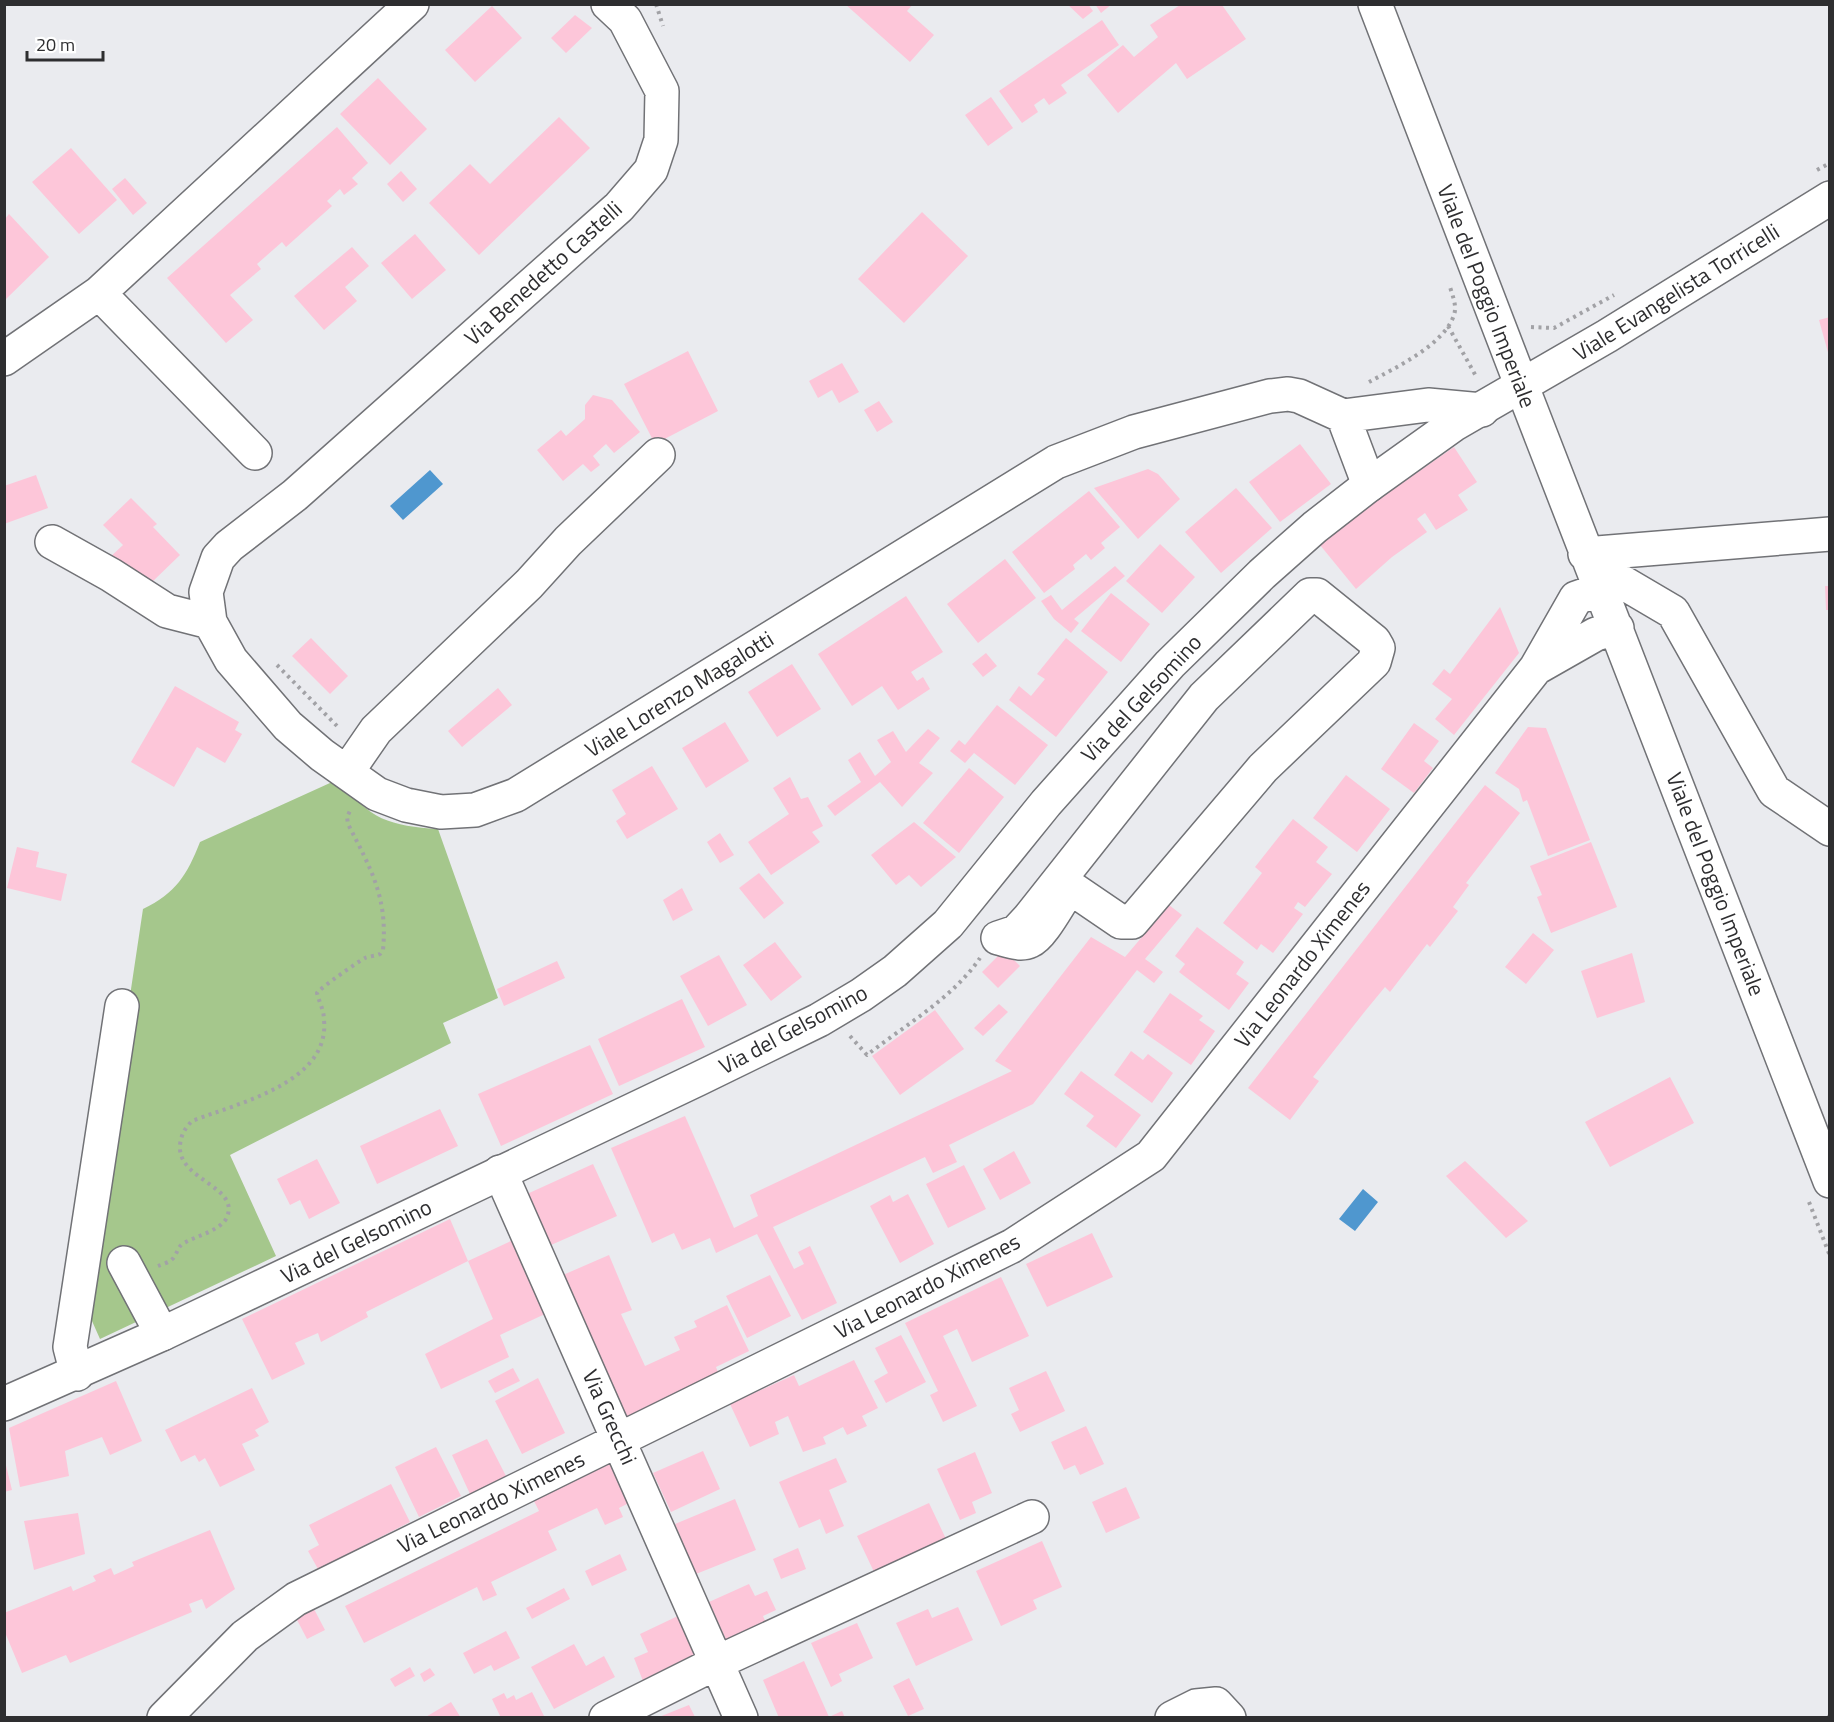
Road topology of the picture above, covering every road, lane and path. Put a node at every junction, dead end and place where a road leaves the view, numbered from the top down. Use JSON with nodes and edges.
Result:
{"nodes":[{"id":1,"x":412,"y":4,"type":"edge"},
{"id":2,"x":608,"y":4,"type":"edge"},
{"id":3,"x":656,"y":4,"type":"edge"},
{"id":4,"x":1375,"y":4,"type":"edge"},
{"id":5,"x":664,"y":29,"type":"dead end"},
{"id":6,"x":1830,"y":163,"type":"edge"},
{"id":7,"x":1820,"y":186,"type":"edge"},
{"id":8,"x":1618,"y":292,"type":"dead end"},
{"id":9,"x":99,"y":293,"type":"junction"},
{"id":10,"x":1520,"y":321,"type":"dead end"},
{"id":11,"x":4,"y":359,"type":"edge"},
{"id":12,"x":1521,"y":384,"type":"junction"},
{"id":13,"x":1487,"y":407,"type":"junction"},
{"id":14,"x":1339,"y":414,"type":"junction"},
{"id":15,"x":255,"y":453,"type":"dead end"},
{"id":16,"x":658,"y":455,"type":"dead end"},
{"id":17,"x":1369,"y":485,"type":"junction"},
{"id":18,"x":295,"y":495,"type":"joint"},
{"id":19,"x":1830,"y":534,"type":"edge"},
{"id":20,"x":52,"y":542,"type":"dead end"},
{"id":21,"x":1585,"y":554,"type":"junction"},
{"id":22,"x":1600,"y":588,"type":"junction"},
{"id":23,"x":210,"y":622,"type":"junction"},
{"id":24,"x":1617,"y":628,"type":"junction"},
{"id":25,"x":1374,"y":641,"type":"joint"},
{"id":26,"x":275,"y":663,"type":"dead end"},
{"id":27,"x":1536,"y":668,"type":"junction"},
{"id":28,"x":359,"y":770,"type":"junction"},
{"id":29,"x":1830,"y":829,"type":"edge"},
{"id":30,"x":122,"y":1006,"type":"dead end"},
{"id":31,"x":500,"y":1172,"type":"junction"},
{"id":32,"x":1830,"y":1181,"type":"edge"},
{"id":33,"x":128,"y":1270,"type":"joint"},
{"id":34,"x":162,"y":1334,"type":"junction"},
{"id":35,"x":77,"y":1374,"type":"junction"},
{"id":36,"x":4,"y":1404,"type":"edge"},
{"id":37,"x":620,"y":1438,"type":"junction"},
{"id":38,"x":1032,"y":1517,"type":"dead end"},
{"id":39,"x":718,"y":1662,"type":"junction"},
{"id":40,"x":164,"y":1718,"type":"edge"},
{"id":41,"x":606,"y":1718,"type":"edge"},
{"id":42,"x":741,"y":1718,"type":"edge"},
{"id":43,"x":1172,"y":1718,"type":"edge"},
{"id":44,"x":1229,"y":1718,"type":"edge"}],
"edges":[{"from":1,"to":9,"type":"street"},
{"from":2,"to":18,"type":"street","name":"Via Benedetto Castelli"},
{"from":3,"to":5,"type":"path"},
{"from":4,"to":12,"type":"street","name":"Viale del Poggio Imperiale"},
{"from":6,"to":7,"type":"path"},
{"from":7,"to":12,"type":"street","name":"Viale Evangelista Torricelli"},
{"from":8,"to":10,"type":"path"},
{"from":9,"to":11,"type":"street"},
{"from":9,"to":15,"type":"street"},
{"from":12,"to":13,"type":"street","name":"Via del Gelsomino"},
{"from":12,"to":21,"type":"street","name":"Viale del Poggio Imperiale"},
{"from":13,"to":14,"type":"street"},
{"from":13,"to":14,"type":"path"},
{"from":13,"to":17,"type":"street","name":"Via del Gelsomino"},
{"from":14,"to":17,"type":"street"},
{"from":14,"to":28,"type":"street","name":"Viale Lorenzo Magalotti"},
{"from":16,"to":28,"type":"street"},
{"from":17,"to":31,"type":"street","name":"Via del Gelsomino"},
{"from":18,"to":23,"type":"street","name":"Viale Lorenzo Magalotti"},
{"from":19,"to":21,"type":"street"},
{"from":20,"to":23,"type":"street"},
{"from":21,"to":22,"type":"street","name":"Viale del Poggio Imperiale"},
{"from":22,"to":24,"type":"street","name":"Viale del Poggio Imperiale"},
{"from":22,"to":27,"type":"street","name":"Via Leonardo Ximenes"},
{"from":22,"to":29,"type":"street"},
{"from":23,"to":28,"type":"street","name":"Viale Lorenzo Magalotti"},
{"from":24,"to":27,"type":"street","name":"Via Leonardo Ximenes"},
{"from":24,"to":32,"type":"street","name":"Viale del Poggio Imperiale"},
{"from":25,"to":25,"type":"street"},
{"from":26,"to":28,"type":"path"},
{"from":27,"to":37,"type":"street","name":"Via Leonardo Ximenes"},
{"from":28,"to":33,"type":"path"},
{"from":30,"to":35,"type":"street"},
{"from":31,"to":34,"type":"street","name":"Via del Gelsomino"},
{"from":31,"to":37,"type":"street","name":"Via Grecchi"},
{"from":33,"to":34,"type":"street"},
{"from":34,"to":35,"type":"street","name":"Via del Gelsomino"},
{"from":35,"to":36,"type":"street","name":"Via del Gelsomino"},
{"from":37,"to":39,"type":"street","name":"Via Grecchi"},
{"from":37,"to":40,"type":"street","name":"Via Leonardo Ximenes"},
{"from":38,"to":39,"type":"street"},
{"from":39,"to":41,"type":"street"},
{"from":39,"to":42,"type":"street","name":"Via Grecchi"},
{"from":43,"to":44,"type":"street"}]}
